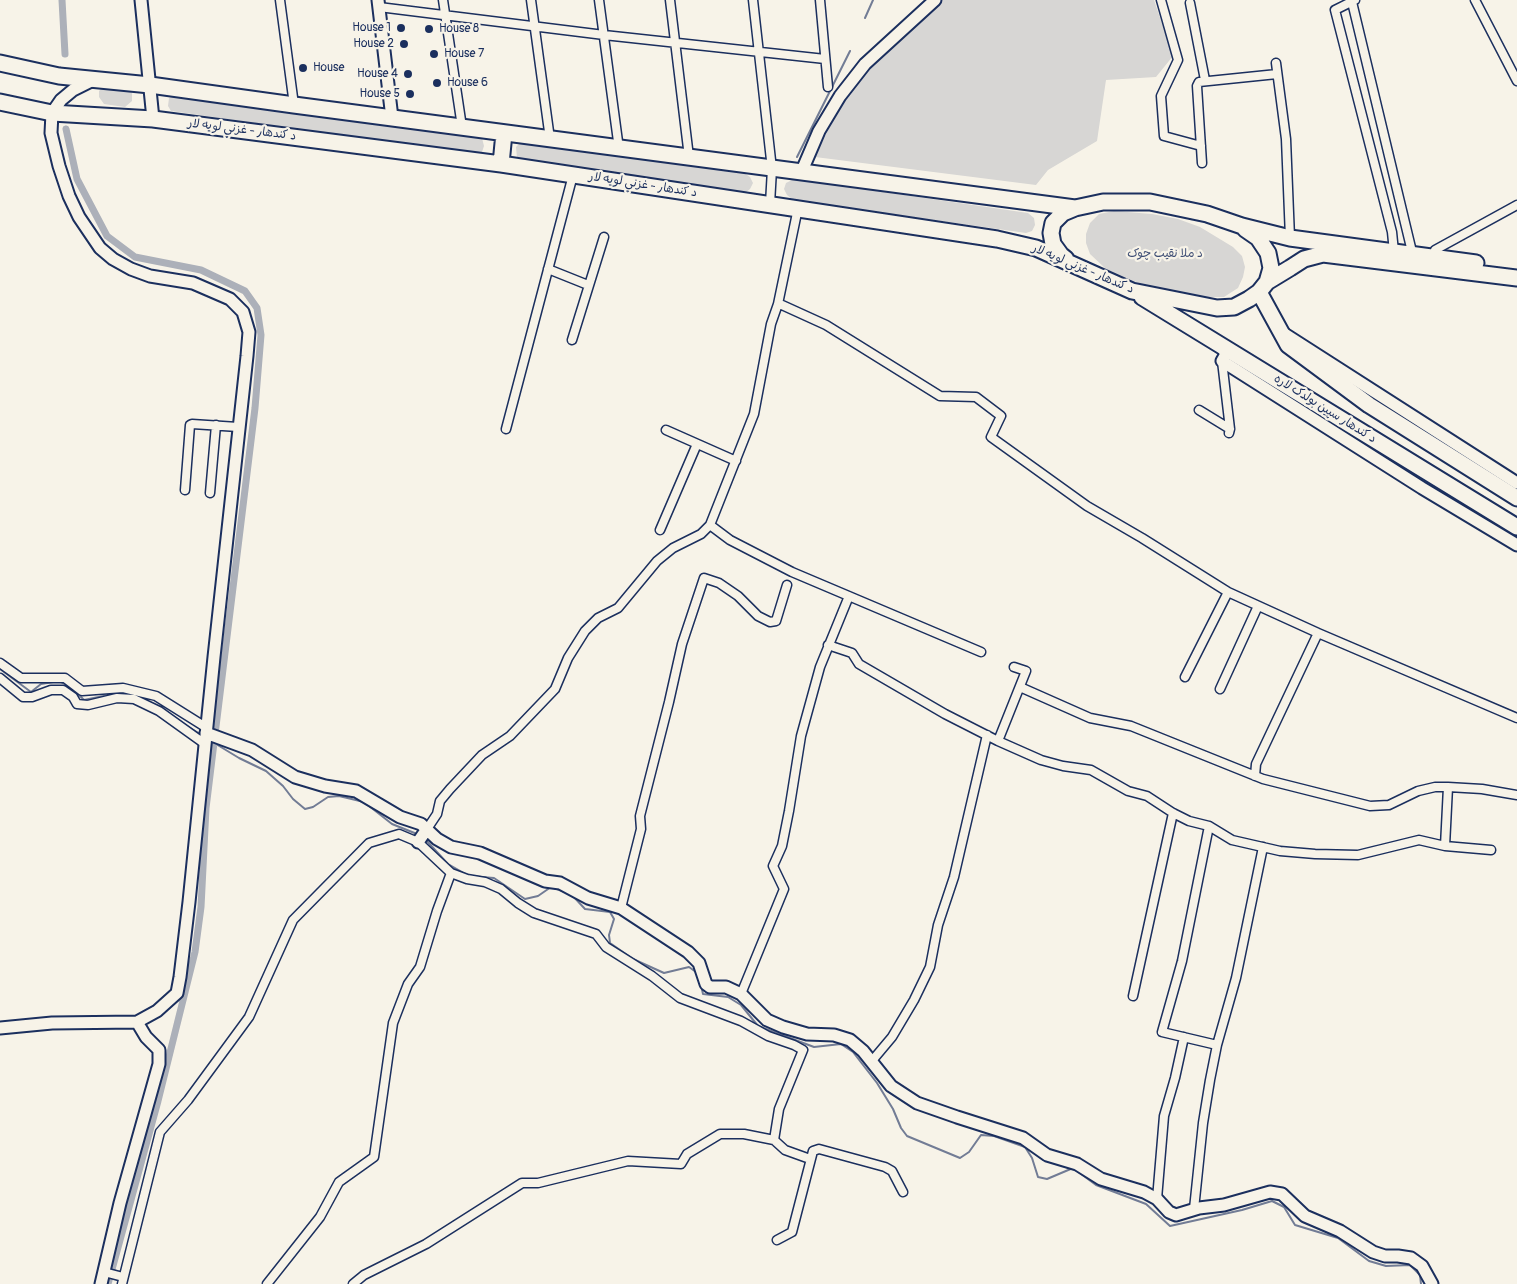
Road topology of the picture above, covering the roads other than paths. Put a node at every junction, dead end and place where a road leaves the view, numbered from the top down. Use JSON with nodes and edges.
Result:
{"nodes":[{"id":1,"x":141,"y":0,"type":"edge"},
{"id":2,"x":280,"y":0,"type":"edge"},
{"id":3,"x":443,"y":0,"type":"edge"},
{"id":4,"x":531,"y":0,"type":"edge"},
{"id":5,"x":599,"y":0,"type":"edge"},
{"id":6,"x":670,"y":0,"type":"edge"},
{"id":7,"x":752,"y":0,"type":"edge"},
{"id":8,"x":820,"y":0,"type":"edge"},
{"id":9,"x":935,"y":0,"type":"edge"},
{"id":10,"x":1161,"y":0,"type":"edge"},
{"id":11,"x":1474,"y":0,"type":"edge"},
{"id":12,"x":1354,"y":1,"type":"edge"},
{"id":13,"x":378,"y":3,"type":"edge"},
{"id":14,"x":1190,"y":3,"type":"dead end"},
{"id":15,"x":444,"y":14,"type":"junction"},
{"id":16,"x":536,"y":26,"type":"junction"},
{"id":17,"x":604,"y":35,"type":"junction"},
{"id":18,"x":675,"y":43,"type":"junction"},
{"id":19,"x":758,"y":51,"type":"junction"},
{"id":20,"x":825,"y":59,"type":"junction"},
{"id":21,"x":0,"y":63,"type":"edge"},
{"id":22,"x":1276,"y":63,"type":"dead end"},
{"id":23,"x":1277,"y":74,"type":"junction"},
{"id":24,"x":95,"y":79,"type":"junction"},
{"id":25,"x":1205,"y":80,"type":"junction"},
{"id":26,"x":1517,"y":81,"type":"edge"},
{"id":27,"x":150,"y":85,"type":"junction"},
{"id":28,"x":828,"y":87,"type":"dead end"},
{"id":29,"x":0,"y":102,"type":"edge"},
{"id":30,"x":294,"y":105,"type":"junction"},
{"id":31,"x":52,"y":113,"type":"junction"},
{"id":32,"x":392,"y":118,"type":"junction"},
{"id":33,"x":152,"y":119,"type":"junction"},
{"id":34,"x":462,"y":127,"type":"junction"},
{"id":35,"x":504,"y":133,"type":"junction"},
{"id":36,"x":550,"y":139,"type":"junction"},
{"id":37,"x":1201,"y":146,"type":"junction"},
{"id":38,"x":619,"y":149,"type":"junction"},
{"id":39,"x":689,"y":157,"type":"junction"},
{"id":40,"x":1202,"y":163,"type":"dead end"},
{"id":41,"x":501,"y":164,"type":"junction"},
{"id":42,"x":772,"y":169,"type":"junction"},
{"id":43,"x":801,"y":173,"type":"junction"},
{"id":44,"x":573,"y":175,"type":"junction"},
{"id":45,"x":770,"y":204,"type":"junction"},
{"id":46,"x":1517,"y":205,"type":"edge"},
{"id":47,"x":798,"y":208,"type":"junction"},
{"id":48,"x":1075,"y":208,"type":"junction"},
{"id":49,"x":1242,"y":226,"type":"junction"},
{"id":50,"x":604,"y":237,"type":"dead end"},
{"id":51,"x":1290,"y":238,"type":"junction"},
{"id":52,"x":1394,"y":252,"type":"junction"},
{"id":53,"x":1432,"y":256,"type":"junction"},
{"id":54,"x":1413,"y":260,"type":"junction"},
{"id":55,"x":1073,"y":265,"type":"junction"},
{"id":56,"x":548,"y":268,"type":"junction"},
{"id":57,"x":1517,"y":268,"type":"edge"},
{"id":58,"x":1517,"y":278,"type":"edge"},
{"id":59,"x":588,"y":285,"type":"junction"},
{"id":60,"x":1263,"y":287,"type":"junction"},
{"id":61,"x":1132,"y":292,"type":"junction"},
{"id":62,"x":778,"y":304,"type":"junction"},
{"id":63,"x":1280,"y":331,"type":"junction"},
{"id":64,"x":572,"y":340,"type":"dead end"},
{"id":65,"x":1221,"y":345,"type":"junction"},
{"id":66,"x":1222,"y":361,"type":"junction"},
{"id":67,"x":1199,"y":410,"type":"dead end"},
{"id":68,"x":216,"y":425,"type":"junction"},
{"id":69,"x":238,"y":427,"type":"junction"},
{"id":70,"x":506,"y":429,"type":"dead end"},
{"id":71,"x":666,"y":430,"type":"dead end"},
{"id":72,"x":696,"y":444,"type":"junction"},
{"id":73,"x":736,"y":460,"type":"junction"},
{"id":74,"x":1517,"y":483,"type":"edge"},
{"id":75,"x":185,"y":490,"type":"dead end"},
{"id":76,"x":210,"y":492,"type":"dead end"},
{"id":77,"x":1517,"y":498,"type":"edge"},
{"id":78,"x":710,"y":525,"type":"junction"},
{"id":79,"x":1517,"y":527,"type":"edge"},
{"id":80,"x":660,"y":530,"type":"dead end"},
{"id":81,"x":1517,"y":545,"type":"edge"},
{"id":82,"x":787,"y":585,"type":"dead end"},
{"id":83,"x":1228,"y":592,"type":"junction"},
{"id":84,"x":849,"y":596,"type":"junction"},
{"id":85,"x":1258,"y":606,"type":"junction"},
{"id":86,"x":1318,"y":633,"type":"junction"},
{"id":87,"x":828,"y":645,"type":"junction"},
{"id":88,"x":981,"y":652,"type":"dead end"},
{"id":89,"x":0,"y":663,"type":"edge"},
{"id":90,"x":1014,"y":667,"type":"dead end"},
{"id":91,"x":1185,"y":677,"type":"dead end"},
{"id":92,"x":0,"y":678,"type":"edge"},
{"id":93,"x":1020,"y":687,"type":"junction"},
{"id":94,"x":1220,"y":689,"type":"dead end"},
{"id":95,"x":1517,"y":718,"type":"edge"},
{"id":96,"x":206,"y":735,"type":"junction"},
{"id":97,"x":987,"y":735,"type":"junction"},
{"id":98,"x":998,"y":741,"type":"junction"},
{"id":99,"x":1255,"y":776,"type":"junction"},
{"id":100,"x":1448,"y":787,"type":"junction"},
{"id":101,"x":1517,"y":795,"type":"edge"},
{"id":102,"x":1173,"y":813,"type":"junction"},
{"id":103,"x":1209,"y":826,"type":"junction"},
{"id":104,"x":423,"y":835,"type":"junction"},
{"id":105,"x":1445,"y":846,"type":"junction"},
{"id":106,"x":1263,"y":847,"type":"junction"},
{"id":107,"x":1491,"y":850,"type":"dead end"},
{"id":108,"x":451,"y":874,"type":"junction"},
{"id":109,"x":621,"y":908,"type":"junction"},
{"id":110,"x":741,"y":994,"type":"junction"},
{"id":111,"x":1134,"y":996,"type":"dead end"},
{"id":112,"x":137,"y":1022,"type":"junction"},
{"id":113,"x":0,"y":1028,"type":"edge"},
{"id":114,"x":1184,"y":1037,"type":"junction"},
{"id":115,"x":1217,"y":1045,"type":"junction"},
{"id":116,"x":871,"y":1062,"type":"junction"},
{"id":117,"x":774,"y":1140,"type":"junction"},
{"id":118,"x":810,"y":1160,"type":"junction"},
{"id":119,"x":903,"y":1192,"type":"dead end"},
{"id":120,"x":1156,"y":1199,"type":"junction"},
{"id":121,"x":1194,"y":1209,"type":"junction"},
{"id":122,"x":777,"y":1240,"type":"dead end"},
{"id":123,"x":103,"y":1278,"type":"edge"},
{"id":124,"x":122,"y":1280,"type":"edge"},
{"id":125,"x":267,"y":1284,"type":"edge"},
{"id":126,"x":353,"y":1284,"type":"edge"},
{"id":127,"x":1432,"y":1284,"type":"edge"}],
"edges":[{"from":1,"to":27,"type":"street"},
{"from":2,"to":30,"type":"street"},
{"from":3,"to":15,"type":"street"},
{"from":4,"to":16,"type":"street"},
{"from":5,"to":17,"type":"street"},
{"from":6,"to":18,"type":"street"},
{"from":7,"to":19,"type":"street"},
{"from":8,"to":20,"type":"street"},
{"from":9,"to":43,"type":"street"},
{"from":10,"to":37,"type":"street"},
{"from":11,"to":26,"type":"street"},
{"from":12,"to":52,"type":"street"},
{"from":12,"to":54,"type":"street"},
{"from":13,"to":15,"type":"street"},
{"from":13,"to":32,"type":"street"},
{"from":14,"to":25,"type":"street"},
{"from":15,"to":16,"type":"street"},
{"from":15,"to":34,"type":"street"},
{"from":16,"to":17,"type":"street"},
{"from":16,"to":36,"type":"street"},
{"from":17,"to":18,"type":"street"},
{"from":17,"to":38,"type":"street"},
{"from":18,"to":19,"type":"street"},
{"from":18,"to":39,"type":"street"},
{"from":19,"to":20,"type":"street"},
{"from":19,"to":42,"type":"street"},
{"from":20,"to":28,"type":"street"},
{"from":21,"to":24,"type":"highway","name":"د کندهار - غزني لويه لار"},
{"from":22,"to":23,"type":"street"},
{"from":23,"to":25,"type":"street"},
{"from":23,"to":51,"type":"street"},
{"from":24,"to":27,"type":"highway","name":"د کندهار - غزني لويه لار"},
{"from":24,"to":31,"type":"street"},
{"from":25,"to":37,"type":"street"},
{"from":27,"to":30,"type":"highway","name":"د کندهار - غزني لويه لار"},
{"from":27,"to":33,"type":"street"},
{"from":29,"to":31,"type":"highway","name":"د کندهار - غزني لويه لار"},
{"from":30,"to":32,"type":"highway","name":"د کندهار - غزني لويه لار"},
{"from":31,"to":33,"type":"highway","name":"د کندهار - غزني لويه لار"},
{"from":31,"to":69,"type":"street"},
{"from":32,"to":34,"type":"highway","name":"د کندهار - غزني لويه لار"},
{"from":33,"to":41,"type":"highway","name":"د کندهار - غزني لويه لار"},
{"from":34,"to":35,"type":"highway","name":"د کندهار - غزني لويه لار"},
{"from":35,"to":36,"type":"highway","name":"د کندهار - غزني لويه لار"},
{"from":35,"to":41,"type":"highway"},
{"from":36,"to":38,"type":"highway","name":"د کندهار - غزني لويه لار"},
{"from":37,"to":40,"type":"street"},
{"from":38,"to":39,"type":"highway","name":"د کندهار - غزني لويه لار"},
{"from":39,"to":42,"type":"highway","name":"د کندهار - غزني لويه لار"},
{"from":41,"to":44,"type":"highway","name":"د کندهار - غزني لويه لار"},
{"from":42,"to":43,"type":"highway","name":"د کندهار - غزني لويه لار"},
{"from":42,"to":45,"type":"street"},
{"from":43,"to":48,"type":"highway","name":"د کندهار - غزني لويه لار"},
{"from":44,"to":45,"type":"highway","name":"د کندهار - غزني لويه لار"},
{"from":44,"to":56,"type":"street"},
{"from":45,"to":47,"type":"highway","name":"د کندهار - غزني لويه لار"},
{"from":46,"to":53,"type":"street"},
{"from":47,"to":55,"type":"highway","name":"د کندهار - غزني لويه لار"},
{"from":47,"to":62,"type":"street"},
{"from":48,"to":49,"type":"highway","name":"د کندهار - غزني لويه لار"},
{"from":48,"to":55,"type":"highway"},
{"from":49,"to":51,"type":"highway","name":"د کندهار - غزني لويه لار"},
{"from":49,"to":60,"type":"highway","name":"د کندهار - غزني لويه لار"},
{"from":50,"to":59,"type":"street"},
{"from":51,"to":52,"type":"highway","name":"د کندهار - غزني لويه لار"},
{"from":52,"to":54,"type":"highway","name":"د کندهار - غزني لويه لار"},
{"from":53,"to":54,"type":"highway","name":"د کندهار - غزني لويه لار"},
{"from":53,"to":57,"type":"highway","name":"د کندهار - غزني لويه لار"},
{"from":54,"to":58,"type":"highway","name":"د کندهار - غزني لويه لار"},
{"from":54,"to":60,"type":"highway","name":"د کندهار - غزني لويه لار"},
{"from":55,"to":61,"type":"highway","name":"د کندهار - غزني لويه لار"},
{"from":56,"to":59,"type":"street"},
{"from":56,"to":70,"type":"street"},
{"from":59,"to":64,"type":"street"},
{"from":60,"to":61,"type":"highway","name":"د کندهار - غزني لويه لار"},
{"from":60,"to":63,"type":"highway"},
{"from":61,"to":65,"type":"highway","name":"د کندهار سپین بولدک لاره"},
{"from":62,"to":73,"type":"street"},
{"from":62,"to":83,"type":"street"},
{"from":63,"to":74,"type":"street"},
{"from":63,"to":77,"type":"highway"},
{"from":65,"to":66,"type":"street"},
{"from":65,"to":79,"type":"highway","name":"د کندهار سپین بولدک لاره"},
{"from":66,"to":67,"type":"street"},
{"from":66,"to":81,"type":"street"},
{"from":68,"to":69,"type":"street"},
{"from":68,"to":75,"type":"street"},
{"from":68,"to":76,"type":"street"},
{"from":69,"to":96,"type":"street"},
{"from":71,"to":72,"type":"street"},
{"from":72,"to":73,"type":"street"},
{"from":72,"to":80,"type":"street"},
{"from":73,"to":78,"type":"street"},
{"from":78,"to":84,"type":"street"},
{"from":78,"to":104,"type":"street"},
{"from":82,"to":109,"type":"street"},
{"from":83,"to":85,"type":"street"},
{"from":83,"to":91,"type":"street"},
{"from":84,"to":87,"type":"street"},
{"from":84,"to":88,"type":"street"},
{"from":85,"to":86,"type":"street"},
{"from":85,"to":94,"type":"street"},
{"from":86,"to":95,"type":"street"},
{"from":86,"to":99,"type":"street"},
{"from":87,"to":97,"type":"street"},
{"from":87,"to":110,"type":"street"},
{"from":89,"to":96,"type":"street"},
{"from":90,"to":93,"type":"street"},
{"from":92,"to":96,"type":"street"},
{"from":93,"to":98,"type":"street"},
{"from":93,"to":99,"type":"street"},
{"from":96,"to":104,"type":"street"},
{"from":96,"to":112,"type":"street"},
{"from":97,"to":98,"type":"street"},
{"from":97,"to":116,"type":"street"},
{"from":98,"to":102,"type":"street"},
{"from":99,"to":100,"type":"street"},
{"from":100,"to":101,"type":"street"},
{"from":100,"to":105,"type":"street"},
{"from":102,"to":103,"type":"street"},
{"from":102,"to":111,"type":"street"},
{"from":103,"to":106,"type":"street"},
{"from":103,"to":114,"type":"street"},
{"from":104,"to":108,"type":"street"},
{"from":104,"to":109,"type":"street"},
{"from":104,"to":124,"type":"street"},
{"from":105,"to":106,"type":"street"},
{"from":105,"to":107,"type":"street"},
{"from":106,"to":115,"type":"street"},
{"from":108,"to":117,"type":"street"},
{"from":108,"to":125,"type":"street"},
{"from":109,"to":110,"type":"street"},
{"from":110,"to":116,"type":"street"},
{"from":112,"to":113,"type":"street"},
{"from":112,"to":123,"type":"street"},
{"from":114,"to":115,"type":"street"},
{"from":114,"to":120,"type":"street"},
{"from":115,"to":121,"type":"street"},
{"from":116,"to":120,"type":"street"},
{"from":117,"to":118,"type":"street"},
{"from":117,"to":126,"type":"street"},
{"from":118,"to":119,"type":"street"},
{"from":118,"to":122,"type":"street"},
{"from":120,"to":121,"type":"street"},
{"from":121,"to":127,"type":"street"},
{"from":123,"to":124,"type":"street"}]}
